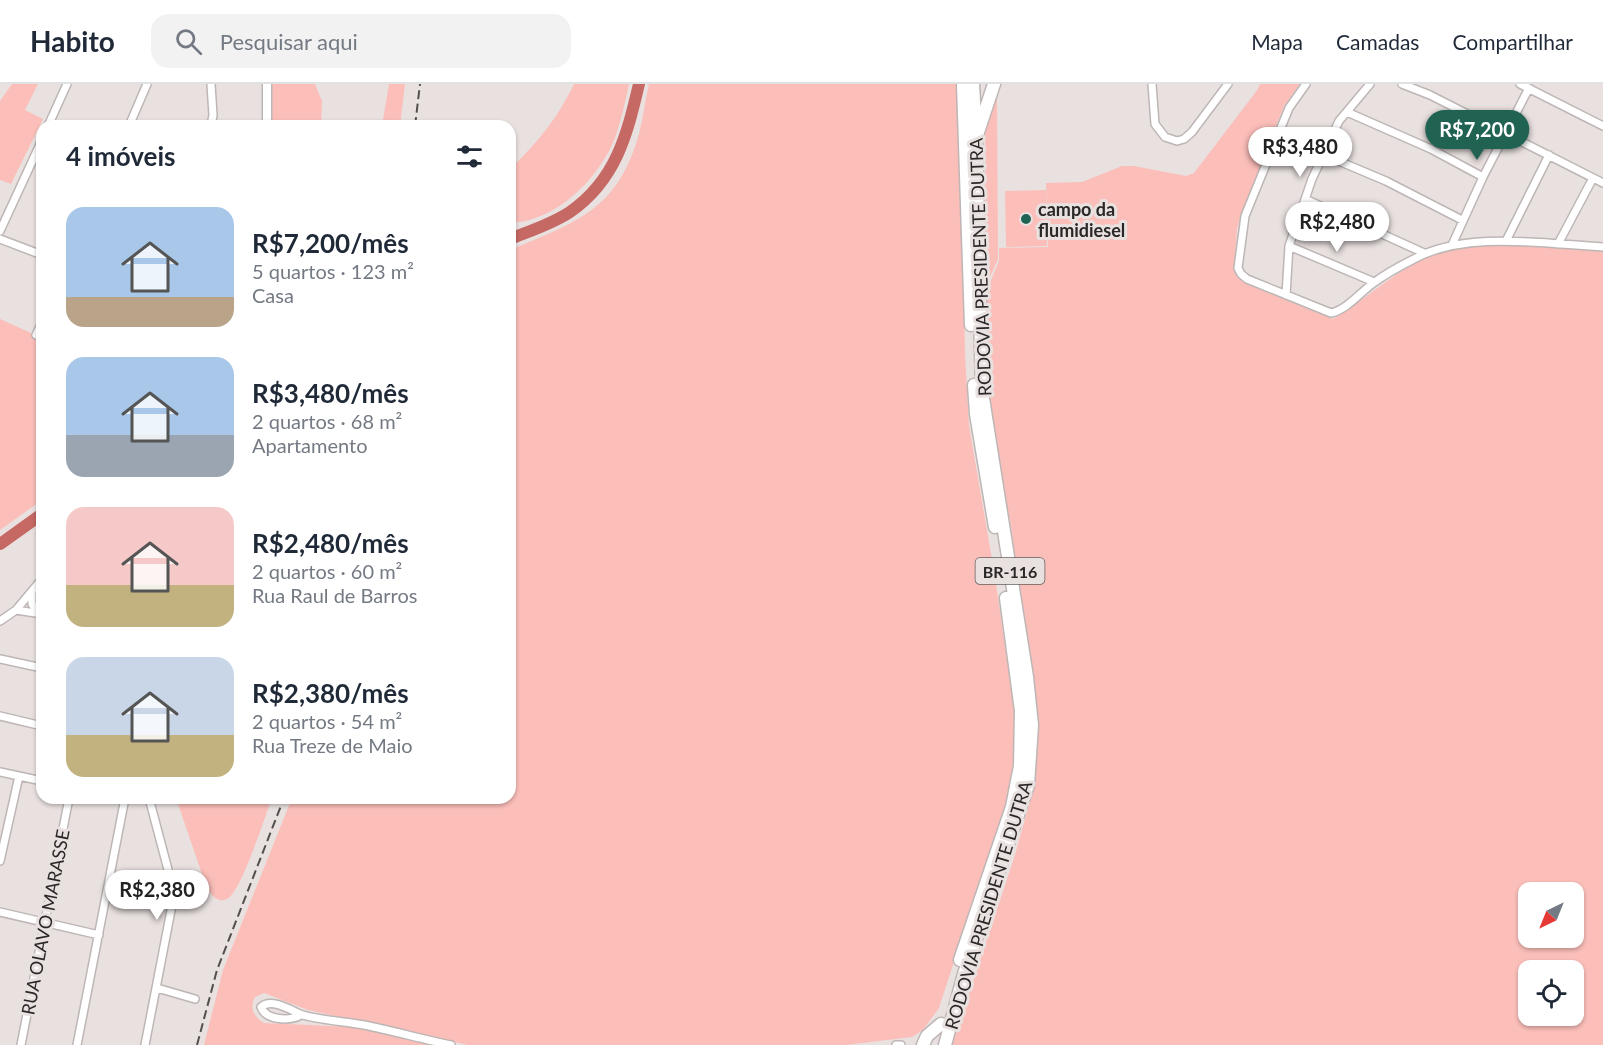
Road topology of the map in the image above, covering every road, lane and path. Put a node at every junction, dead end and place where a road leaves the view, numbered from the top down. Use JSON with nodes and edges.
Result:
{"nodes":[{"id":1,"x":67,"y":84,"type":"edge"},
{"id":2,"x":147,"y":84,"type":"edge"},
{"id":3,"x":211,"y":84,"type":"edge"},
{"id":4,"x":267,"y":84,"type":"edge"},
{"id":5,"x":963,"y":84,"type":"edge"},
{"id":6,"x":973,"y":84,"type":"edge"},
{"id":7,"x":994,"y":84,"type":"edge"},
{"id":8,"x":1152,"y":84,"type":"edge"},
{"id":9,"x":1228,"y":84,"type":"edge"},
{"id":10,"x":1306,"y":84,"type":"edge"},
{"id":11,"x":1370,"y":84,"type":"edge"},
{"id":12,"x":1402,"y":84,"type":"edge"},
{"id":13,"x":1520,"y":84,"type":"edge"},
{"id":14,"x":1529,"y":88,"type":"junction"},
{"id":15,"x":1347,"y":112,"type":"junction"},
{"id":16,"x":51,"y":120,"type":"edge"},
{"id":17,"x":132,"y":120,"type":"edge"},
{"id":18,"x":212,"y":120,"type":"edge"},
{"id":19,"x":267,"y":120,"type":"edge"},
{"id":20,"x":1603,"y":126,"type":"edge"},
{"id":21,"x":1506,"y":135,"type":"junction"},
{"id":22,"x":976,"y":138,"type":"junction"},
{"id":23,"x":36,"y":153,"type":"edge"},
{"id":24,"x":1322,"y":154,"type":"junction"},
{"id":25,"x":1549,"y":155,"type":"junction"},
{"id":26,"x":1483,"y":177,"type":"junction"},
{"id":27,"x":1593,"y":178,"type":"junction"},
{"id":28,"x":1603,"y":183,"type":"edge"},
{"id":29,"x":1305,"y":199,"type":"junction"},
{"id":30,"x":1462,"y":220,"type":"junction"},
{"id":31,"x":0,"y":231,"type":"edge"},
{"id":32,"x":0,"y":239,"type":"edge"},
{"id":33,"x":1506,"y":242,"type":"junction"},
{"id":34,"x":1558,"y":244,"type":"junction"},
{"id":35,"x":1452,"y":245,"type":"junction"},
{"id":36,"x":1289,"y":246,"type":"junction"},
{"id":37,"x":1603,"y":247,"type":"edge"},
{"id":38,"x":36,"y":253,"type":"edge"},
{"id":39,"x":1424,"y":253,"type":"junction"},
{"id":40,"x":1374,"y":282,"type":"junction"},
{"id":41,"x":1286,"y":295,"type":"junction"},
{"id":42,"x":36,"y":587,"type":"edge"},
{"id":43,"x":32,"y":592,"type":"junction"},
{"id":44,"x":36,"y":609,"type":"edge"},
{"id":45,"x":16,"y":610,"type":"junction"},
{"id":46,"x":36,"y":613,"type":"edge"},
{"id":47,"x":0,"y":621,"type":"edge"},
{"id":48,"x":0,"y":659,"type":"edge"},
{"id":49,"x":36,"y":667,"type":"edge"},
{"id":50,"x":0,"y":716,"type":"edge"},
{"id":51,"x":36,"y":725,"type":"edge"},
{"id":52,"x":0,"y":772,"type":"edge"},
{"id":53,"x":18,"y":776,"type":"junction"},
{"id":54,"x":36,"y":780,"type":"edge"},
{"id":55,"x":68,"y":804,"type":"edge"},
{"id":56,"x":124,"y":804,"type":"edge"},
{"id":57,"x":151,"y":804,"type":"edge"},
{"id":58,"x":0,"y":861,"type":"edge"},
{"id":59,"x":0,"y":912,"type":"edge"},
{"id":60,"x":45,"y":922,"type":"junction"},
{"id":61,"x":99,"y":935,"type":"junction"},
{"id":62,"x":157,"y":988,"type":"junction"},
{"id":63,"x":195,"y":999,"type":"dead end"},
{"id":64,"x":301,"y":1015,"type":"junction"},
{"id":65,"x":941,"y":1024,"type":"junction"},
{"id":66,"x":21,"y":1045,"type":"edge"},
{"id":67,"x":77,"y":1045,"type":"edge"},
{"id":68,"x":146,"y":1045,"type":"edge"},
{"id":69,"x":451,"y":1045,"type":"edge"},
{"id":70,"x":896,"y":1045,"type":"edge"},
{"id":71,"x":901,"y":1045,"type":"edge"},
{"id":72,"x":923,"y":1045,"type":"edge"},
{"id":73,"x":937,"y":1045,"type":"edge"},
{"id":74,"x":945,"y":1045,"type":"edge"}],
"edges":[{"from":1,"to":16,"type":"street"},
{"from":2,"to":17,"type":"street"},
{"from":3,"to":18,"type":"street"},
{"from":4,"to":19,"type":"street"},
{"from":5,"to":65,"type":"highway","name":"RODOVIA PRESIDENTE DUTRA","number":"BR-116"},
{"from":6,"to":22,"type":"highway","name":"RODOVIA PRESIDENTE DUTRA","number":"BR-116"},
{"from":7,"to":22,"type":"highway"},
{"from":8,"to":9,"type":"street"},
{"from":10,"to":41,"type":"street"},
{"from":11,"to":15,"type":"street"},
{"from":12,"to":21,"type":"street"},
{"from":13,"to":14,"type":"street"},
{"from":14,"to":20,"type":"street"},
{"from":14,"to":21,"type":"street"},
{"from":15,"to":24,"type":"street"},
{"from":15,"to":26,"type":"street"},
{"from":21,"to":25,"type":"street"},
{"from":21,"to":26,"type":"street"},
{"from":22,"to":74,"type":"highway","name":"RODOVIA PRESIDENTE DUTRA","number":"BR-116"},
{"from":23,"to":31,"type":"street"},
{"from":24,"to":29,"type":"street"},
{"from":24,"to":30,"type":"street"},
{"from":25,"to":27,"type":"street"},
{"from":25,"to":33,"type":"street"},
{"from":26,"to":30,"type":"street"},
{"from":27,"to":28,"type":"street"},
{"from":27,"to":34,"type":"street"},
{"from":29,"to":36,"type":"street"},
{"from":29,"to":39,"type":"street"},
{"from":30,"to":35,"type":"street"},
{"from":32,"to":38,"type":"street"},
{"from":33,"to":34,"type":"street"},
{"from":33,"to":35,"type":"street"},
{"from":34,"to":37,"type":"street"},
{"from":35,"to":39,"type":"street"},
{"from":36,"to":40,"type":"street"},
{"from":36,"to":41,"type":"street"},
{"from":39,"to":40,"type":"street"},
{"from":40,"to":41,"type":"street"},
{"from":42,"to":43,"type":"street"},
{"from":43,"to":44,"type":"street"},
{"from":43,"to":45,"type":"street"},
{"from":45,"to":46,"type":"street"},
{"from":45,"to":47,"type":"street"},
{"from":48,"to":49,"type":"street"},
{"from":50,"to":51,"type":"street"},
{"from":52,"to":53,"type":"street"},
{"from":53,"to":54,"type":"street"},
{"from":53,"to":58,"type":"street"},
{"from":55,"to":60,"type":"street","name":"RUA OLAVO MARASSE"},
{"from":56,"to":61,"type":"street"},
{"from":57,"to":62,"type":"street"},
{"from":59,"to":60,"type":"street"},
{"from":60,"to":61,"type":"street"},
{"from":60,"to":66,"type":"street","name":"RUA OLAVO MARASSE"},
{"from":61,"to":67,"type":"street"},
{"from":62,"to":63,"type":"street"},
{"from":62,"to":68,"type":"street"},
{"from":64,"to":64,"type":"street"},
{"from":64,"to":69,"type":"street"},
{"from":65,"to":72,"type":"highway"},
{"from":65,"to":73,"type":"highway","name":"RODOVIA PRESIDENTE DUTRA","number":"BR-116"},
{"from":70,"to":71,"type":"street"}]}
